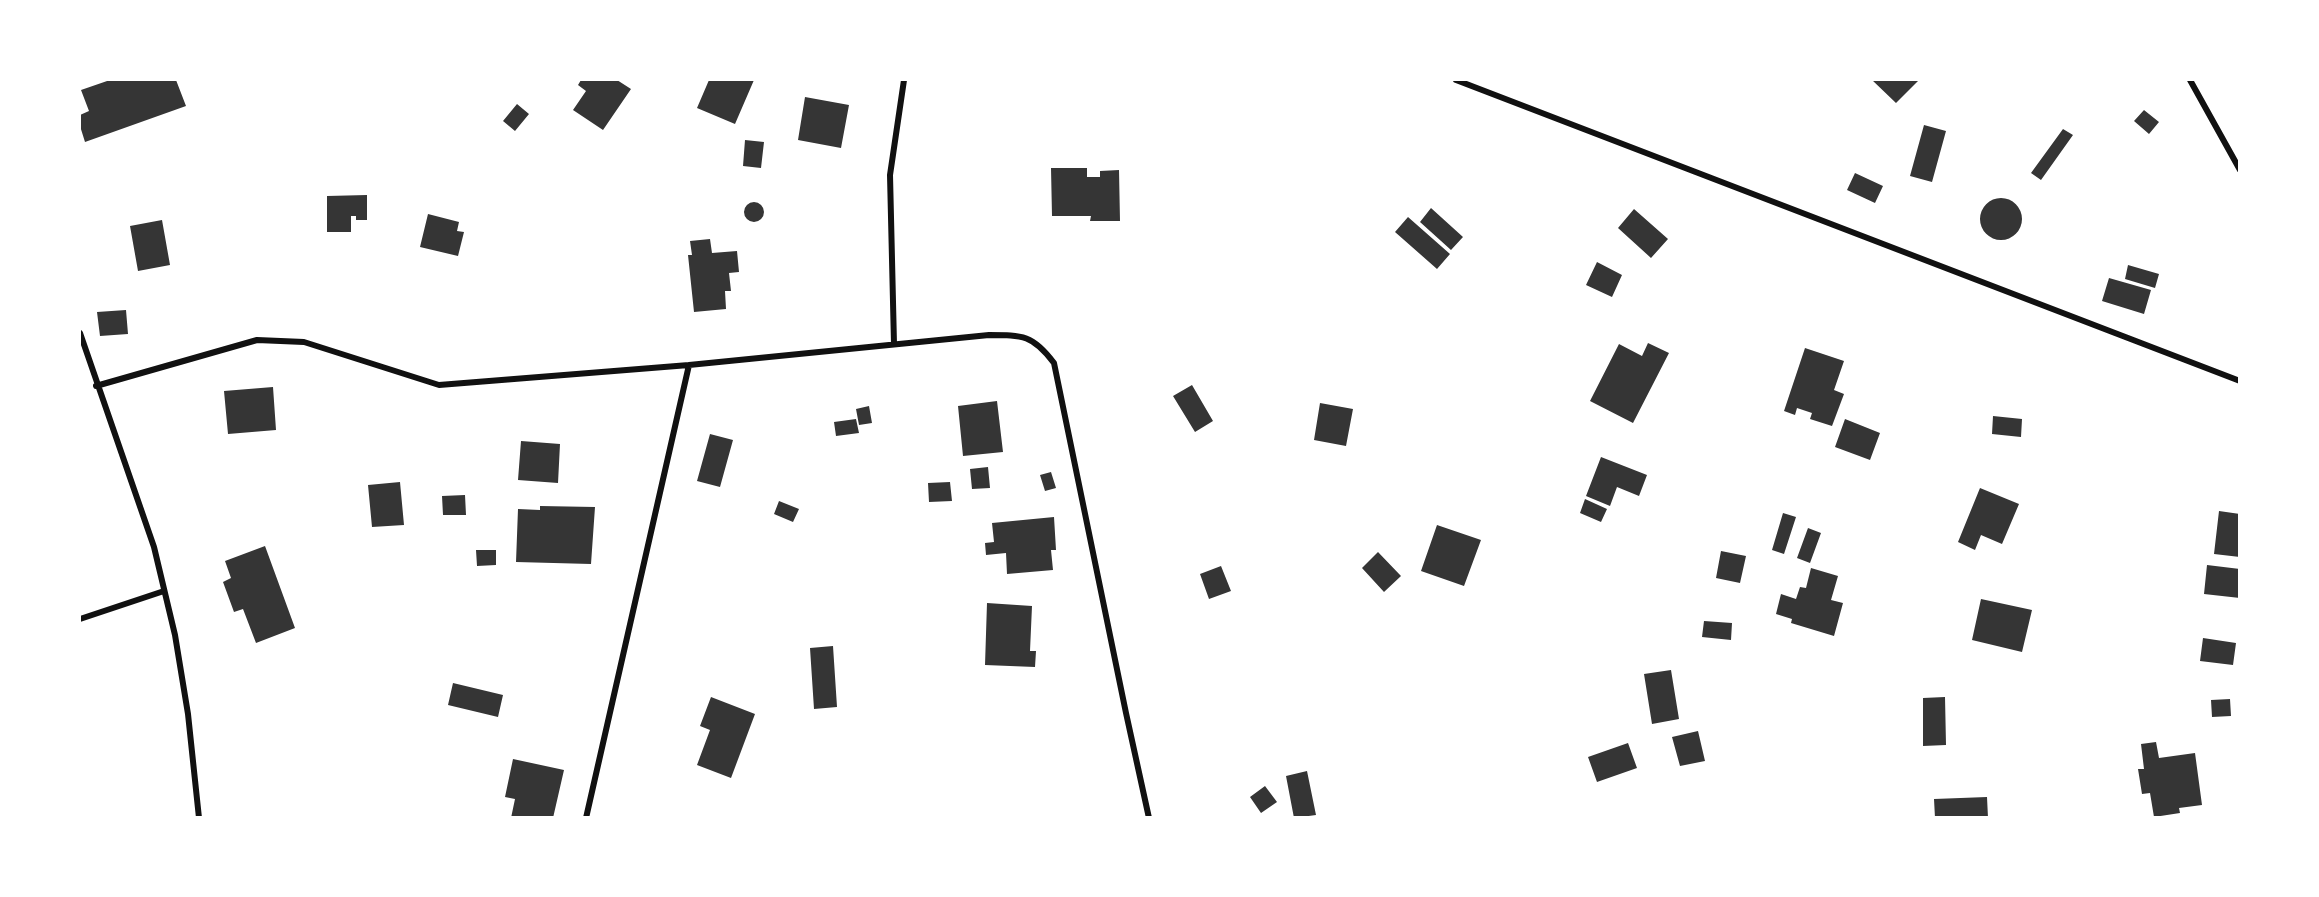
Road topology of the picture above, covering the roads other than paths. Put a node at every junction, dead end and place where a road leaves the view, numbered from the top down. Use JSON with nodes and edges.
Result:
{"nodes":[{"id":1,"x":904,"y":80,"type":"edge"},
{"id":2,"x":1456,"y":80,"type":"edge"},
{"id":3,"x":2190,"y":80,"type":"edge"},
{"id":4,"x":2240,"y":170,"type":"edge"},
{"id":5,"x":80,"y":333,"type":"edge"},
{"id":6,"x":894,"y":345,"type":"junction"},
{"id":7,"x":689,"y":366,"type":"junction"},
{"id":8,"x":2240,"y":381,"type":"edge"},
{"id":9,"x":96,"y":386,"type":"junction"},
{"id":10,"x":164,"y":591,"type":"junction"},
{"id":11,"x":80,"y":619,"type":"edge"},
{"id":12,"x":200,"y":818,"type":"edge"},
{"id":13,"x":586,"y":818,"type":"edge"},
{"id":14,"x":1149,"y":818,"type":"edge"}],
"edges":[{"from":1,"to":6,"type":"street"},
{"from":2,"to":8,"type":"street"},
{"from":3,"to":4,"type":"street"},
{"from":5,"to":9,"type":"street"},
{"from":6,"to":7,"type":"street"},
{"from":6,"to":14,"type":"street"},
{"from":7,"to":9,"type":"street"},
{"from":7,"to":13,"type":"street"},
{"from":9,"to":10,"type":"street"},
{"from":10,"to":11,"type":"street"},
{"from":10,"to":12,"type":"street"}]}
